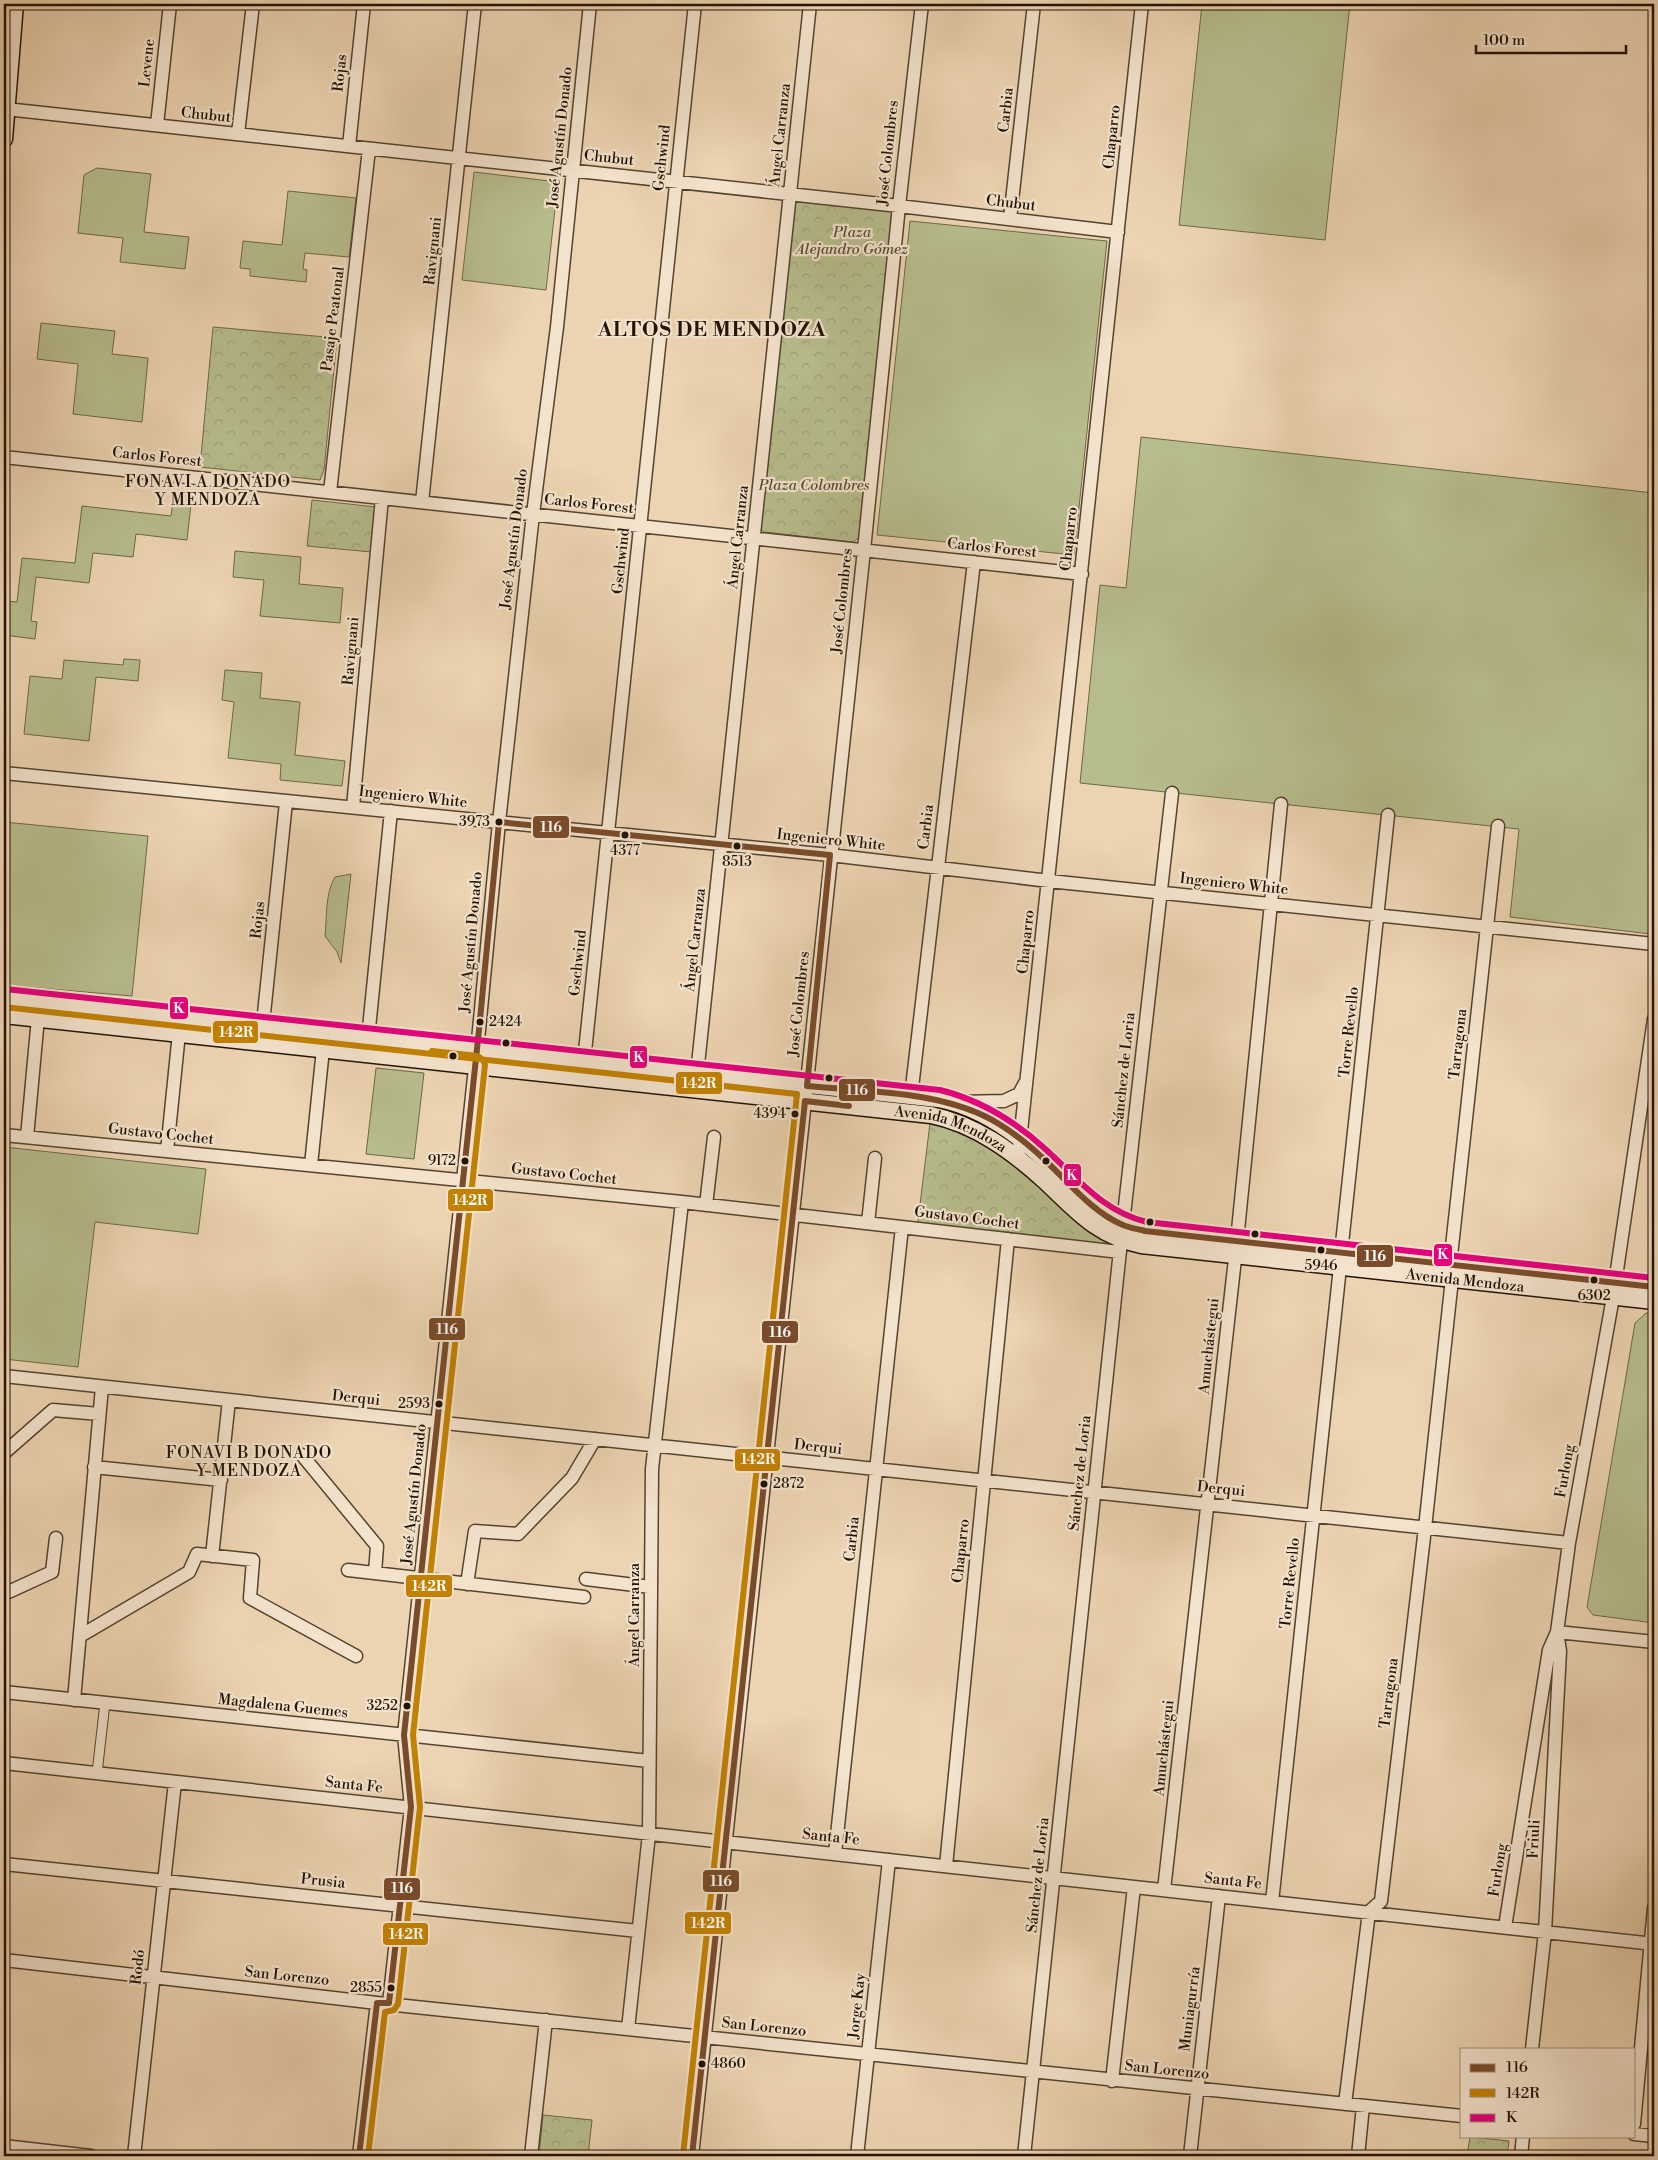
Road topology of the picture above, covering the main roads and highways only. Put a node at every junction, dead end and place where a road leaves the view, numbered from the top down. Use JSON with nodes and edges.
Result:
{"nodes":[{"id":1,"x":15,"y":4,"type":"edge"},
{"id":2,"x":4,"y":138,"type":"edge"},
{"id":3,"x":4,"y":998,"type":"edge"},
{"id":4,"x":4,"y":1014,"type":"edge"},
{"id":5,"x":152,"y":1022,"type":"junction"},
{"id":6,"x":262,"y":1034,"type":"junction"},
{"id":7,"x":477,"y":1058,"type":"junction"},
{"id":8,"x":806,"y":1094,"type":"junction"},
{"id":9,"x":1121,"y":1239,"type":"junction"},
{"id":10,"x":1654,"y":1287,"type":"edge"},
{"id":11,"x":1614,"y":1290,"type":"junction"},
{"id":12,"x":1654,"y":1301,"type":"edge"}],
"edges":[{"from":1,"to":2,"type":"main road"},
{"from":3,"to":5,"type":"main road","name":"Avenida Mendoza"},
{"from":4,"to":5,"type":"main road","name":"Avenida Mendoza"},
{"from":5,"to":6,"type":"main road","name":"Avenida Mendoza"},
{"from":5,"to":6,"type":"main road","name":"Avenida Mendoza"},
{"from":6,"to":7,"type":"main road","name":"Avenida Mendoza"},
{"from":6,"to":7,"type":"main road","name":"Avenida Mendoza"},
{"from":7,"to":8,"type":"main road","name":"Avenida Mendoza"},
{"from":7,"to":8,"type":"main road","name":"Avenida Mendoza"},
{"from":8,"to":9,"type":"main road","name":"Avenida Mendoza"},
{"from":8,"to":9,"type":"main road","name":"Avenida Mendoza"},
{"from":9,"to":11,"type":"main road","name":"Avenida Mendoza"},
{"from":10,"to":11,"type":"main road","name":"Avenida Mendoza"},
{"from":11,"to":12,"type":"main road","name":"Avenida Mendoza"}]}
